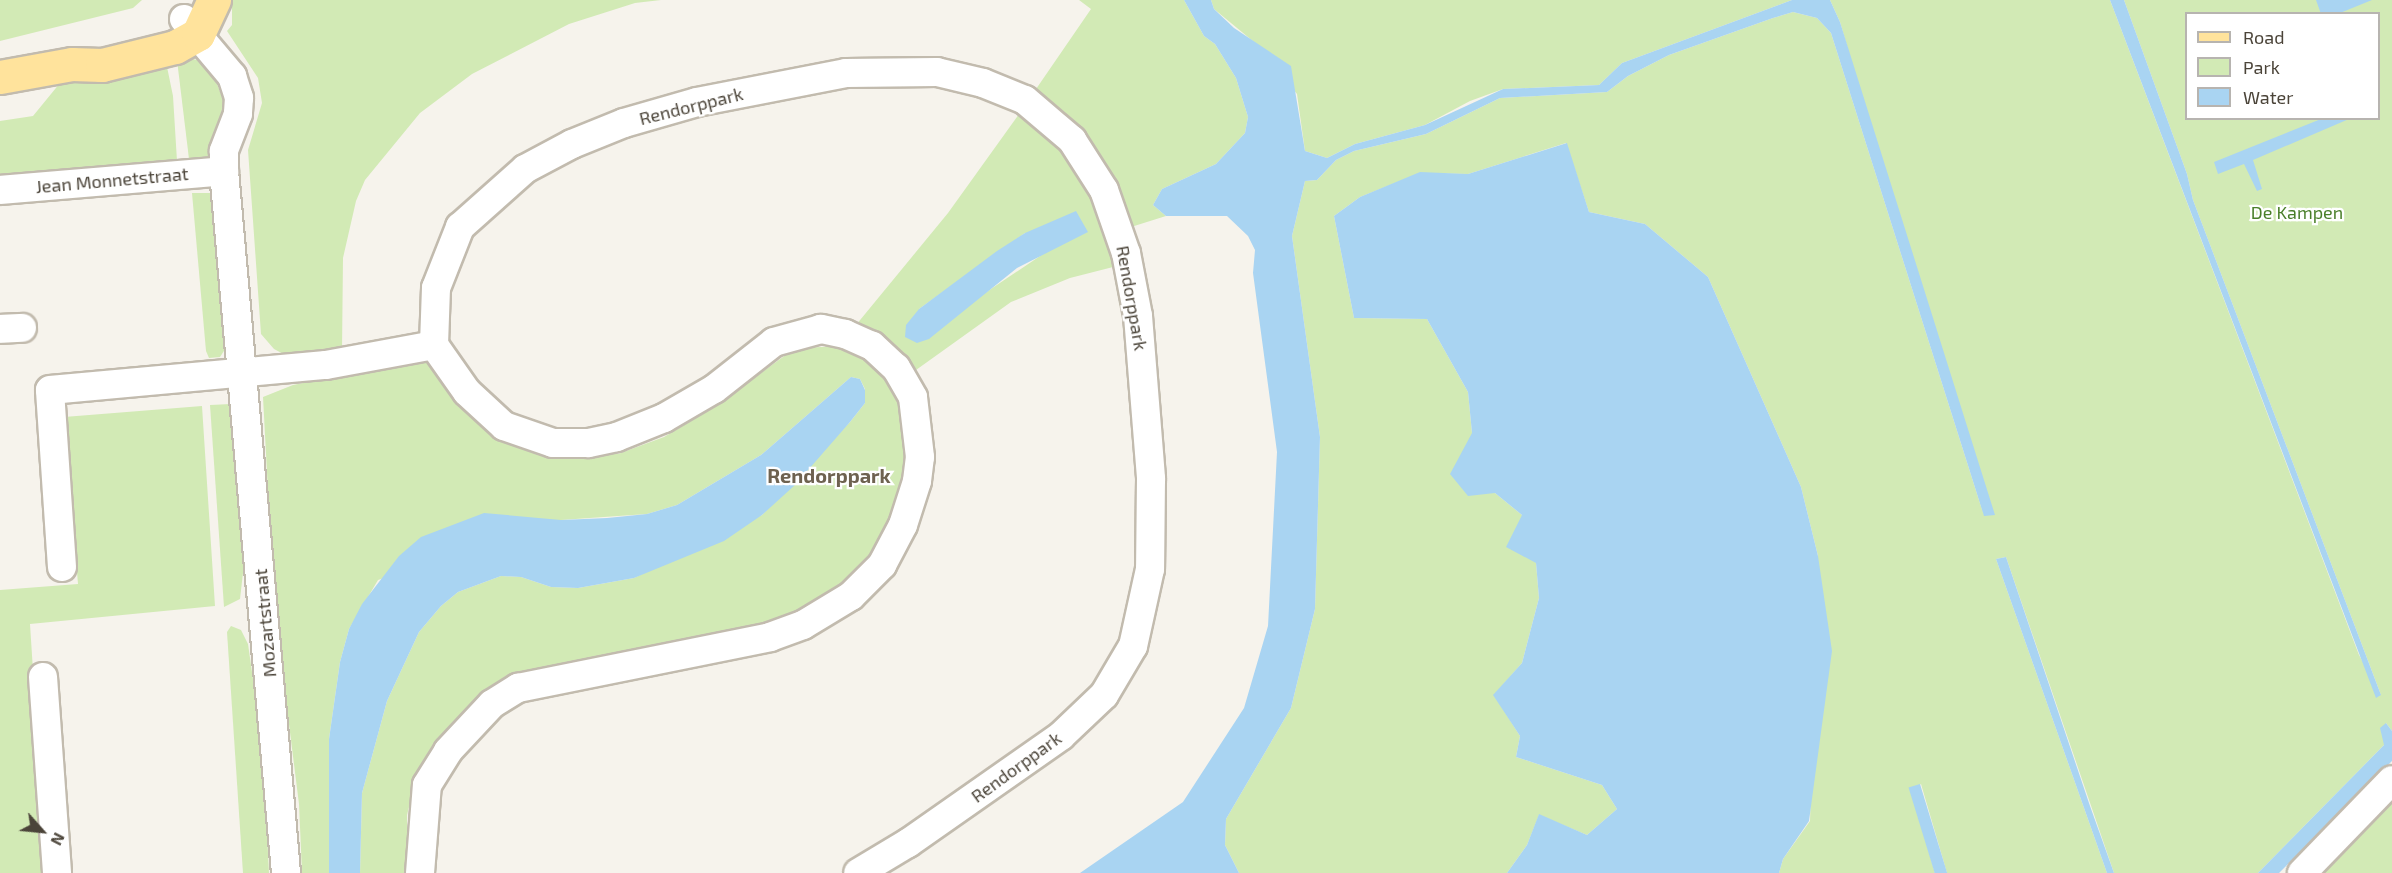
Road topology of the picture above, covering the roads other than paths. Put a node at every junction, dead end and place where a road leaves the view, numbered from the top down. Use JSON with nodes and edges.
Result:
{"nodes":[{"id":1,"x":214,"y":0,"type":"edge"},
{"id":2,"x":192,"y":18,"type":"edge"},
{"id":3,"x":0,"y":77,"type":"edge"},
{"id":4,"x":224,"y":171,"type":"junction"},
{"id":5,"x":0,"y":190,"type":"edge"},
{"id":6,"x":434,"y":345,"type":"junction"},
{"id":7,"x":245,"y":374,"type":"junction"},
{"id":8,"x":62,"y":567,"type":"dead end"},
{"id":9,"x":43,"y":677,"type":"dead end"},
{"id":10,"x":2392,"y":780,"type":"edge"},
{"id":11,"x":57,"y":873,"type":"edge"},
{"id":12,"x":286,"y":873,"type":"edge"},
{"id":13,"x":420,"y":873,"type":"edge"},
{"id":14,"x":858,"y":873,"type":"edge"},
{"id":15,"x":2302,"y":873,"type":"edge"}],
"edges":[{"from":1,"to":2,"type":"main road"},
{"from":2,"to":3,"type":"main road"},
{"from":2,"to":4,"type":"street","name":"Mozartstraat"},
{"from":4,"to":5,"type":"street","name":"Jean Monnetstraat"},
{"from":4,"to":7,"type":"street","name":"Mozartstraat"},
{"from":6,"to":7,"type":"street"},
{"from":6,"to":13,"type":"street"},
{"from":6,"to":14,"type":"street","name":"Rendorppark"},
{"from":7,"to":8,"type":"street"},
{"from":7,"to":12,"type":"street","name":"Mozartstraat"},
{"from":9,"to":11,"type":"street"},
{"from":10,"to":15,"type":"street"}]}
